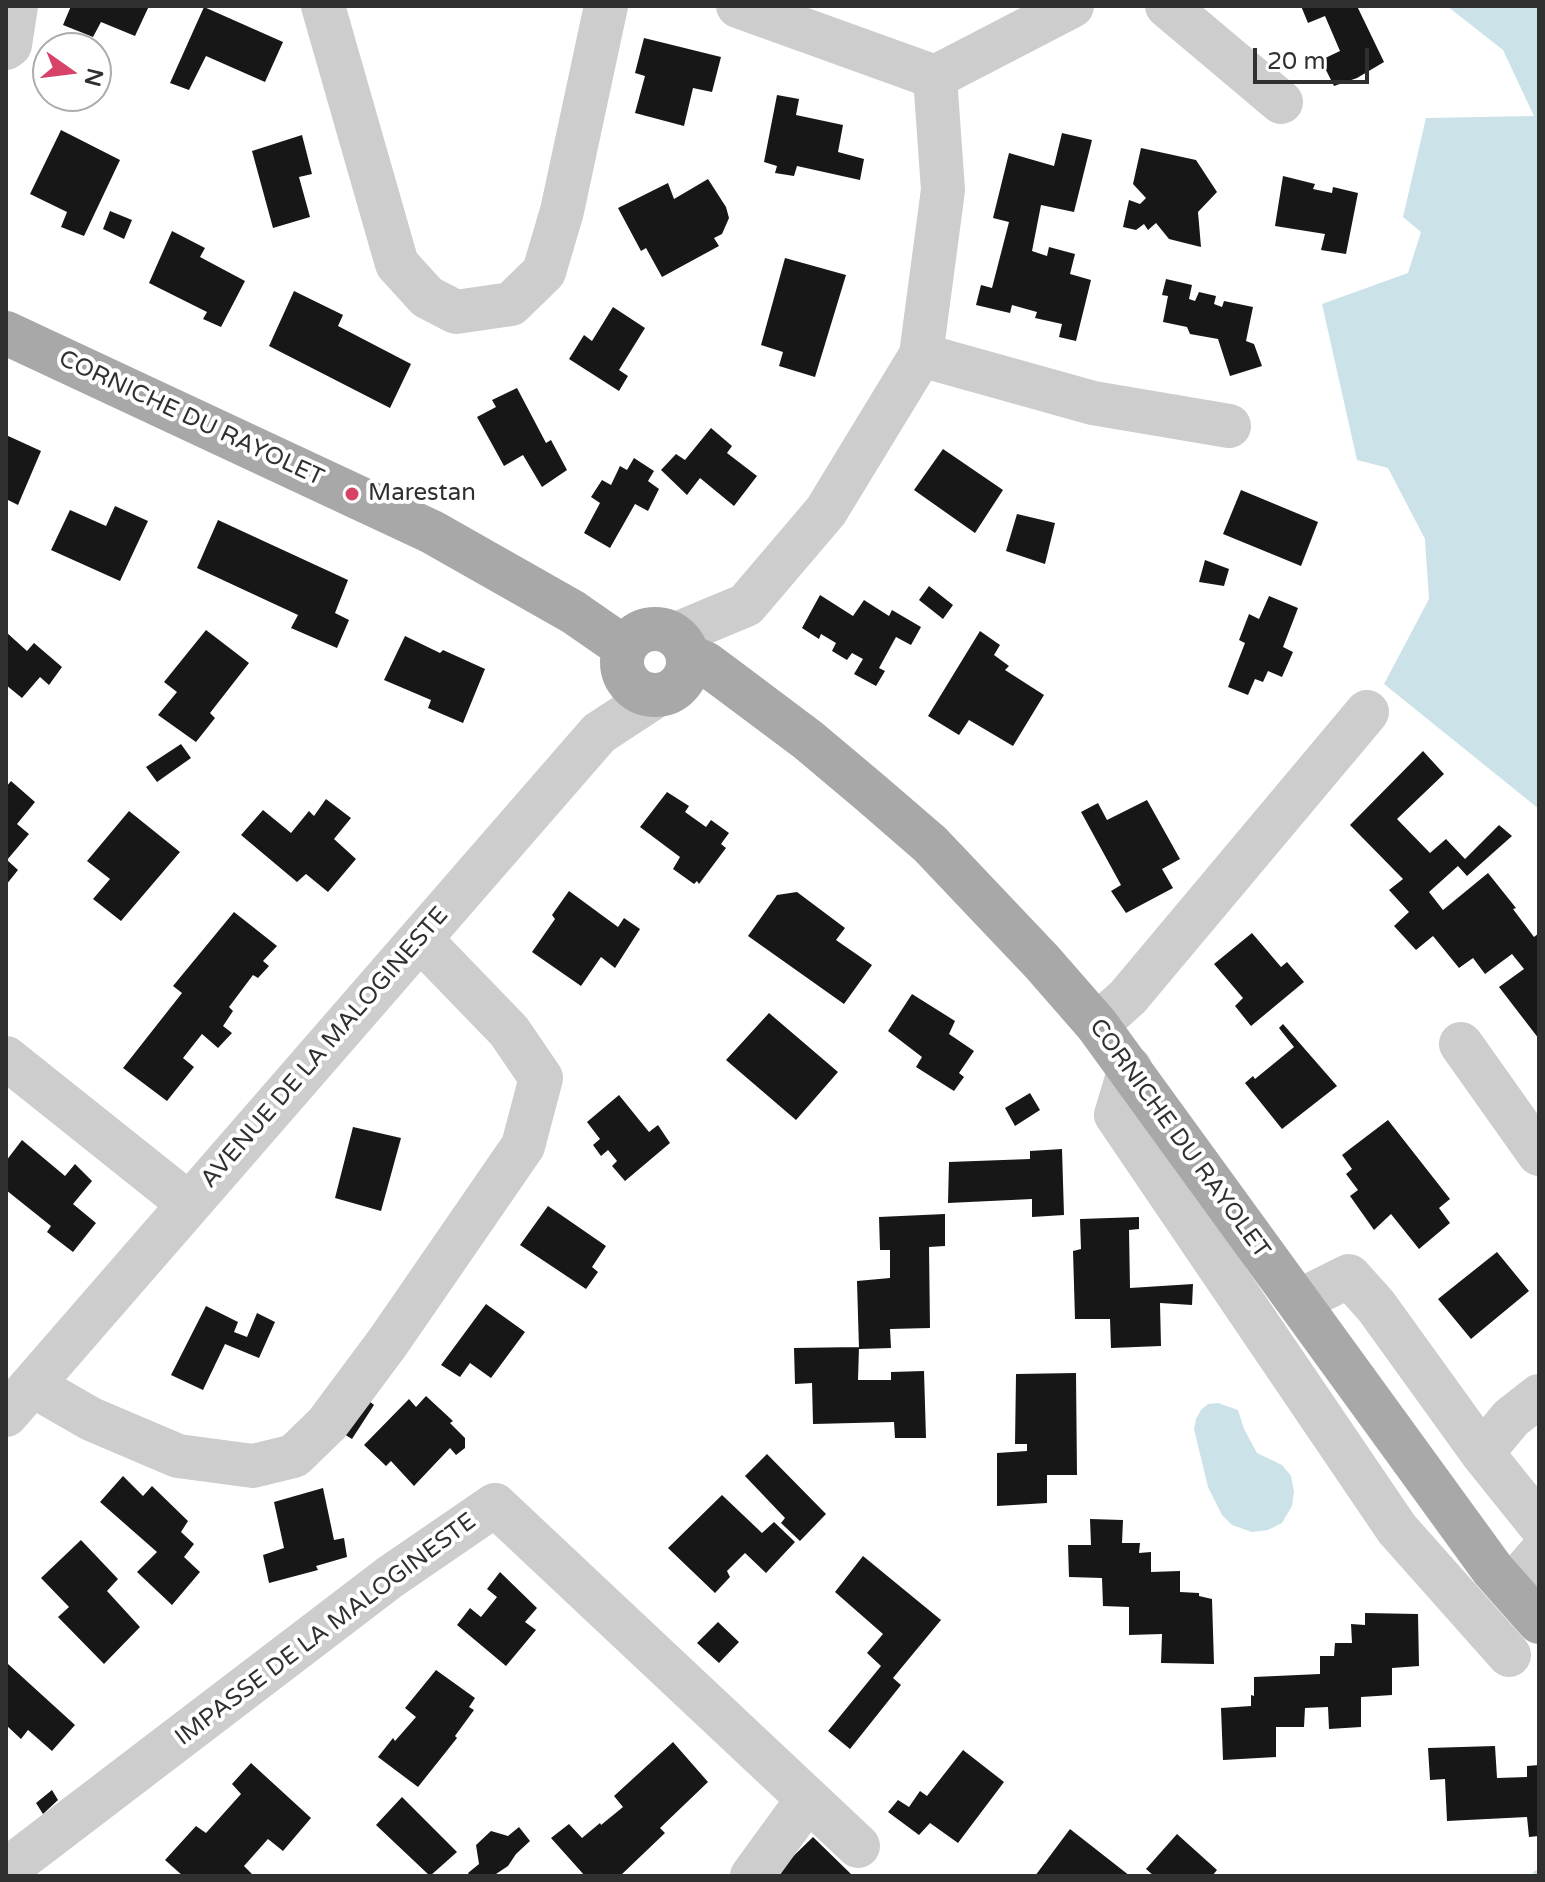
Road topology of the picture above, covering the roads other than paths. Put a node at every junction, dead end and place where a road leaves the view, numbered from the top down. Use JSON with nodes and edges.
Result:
{"nodes":[{"id":1,"x":16,"y":6,"type":"edge"},
{"id":2,"x":323,"y":6,"type":"edge"},
{"id":3,"x":606,"y":6,"type":"edge"},
{"id":4,"x":738,"y":6,"type":"edge"},
{"id":5,"x":1072,"y":6,"type":"edge"},
{"id":6,"x":1167,"y":6,"type":"edge"},
{"id":7,"x":6,"y":48,"type":"edge"},
{"id":8,"x":935,"y":77,"type":"junction"},
{"id":9,"x":1281,"y":102,"type":"dead end"},
{"id":10,"x":6,"y":333,"type":"edge"},
{"id":11,"x":921,"y":355,"type":"junction"},
{"id":12,"x":1229,"y":426,"type":"dead end"},
{"id":13,"x":625,"y":648,"type":"junction"},
{"id":14,"x":680,"y":659,"type":"junction"},
{"id":15,"x":1367,"y":712,"type":"dead end"},
{"id":16,"x":420,"y":939,"type":"junction"},
{"id":17,"x":1097,"y":1025,"type":"junction"},
{"id":18,"x":1461,"y":1044,"type":"dead end"},
{"id":19,"x":6,"y":1058,"type":"edge"},
{"id":20,"x":1130,"y":1068,"type":"junction"},
{"id":21,"x":1539,"y":1154,"type":"edge"},
{"id":22,"x":189,"y":1204,"type":"junction"},
{"id":23,"x":1301,"y":1305,"type":"junction"},
{"id":24,"x":35,"y":1382,"type":"junction"},
{"id":25,"x":1539,"y":1396,"type":"edge"},
{"id":26,"x":6,"y":1415,"type":"edge"},
{"id":27,"x":1482,"y":1453,"type":"junction"},
{"id":28,"x":1534,"y":1541,"type":"edge"},
{"id":29,"x":1539,"y":1622,"type":"edge"},
{"id":30,"x":1509,"y":1655,"type":"dead end"},
{"id":31,"x":808,"y":1799,"type":"junction"},
{"id":32,"x":858,"y":1846,"type":"dead end"},
{"id":33,"x":6,"y":1870,"type":"edge"},
{"id":34,"x":752,"y":1876,"type":"edge"}],
"edges":[{"from":1,"to":7,"type":"street"},
{"from":2,"to":3,"type":"street"},
{"from":4,"to":8,"type":"street"},
{"from":5,"to":8,"type":"street"},
{"from":6,"to":9,"type":"street"},
{"from":8,"to":11,"type":"street"},
{"from":10,"to":13,"type":"main road","name":"CORNICHE DU RAYOLET"},
{"from":11,"to":12,"type":"street"},
{"from":11,"to":14,"type":"street","name":"AVENUE DE LA MALOGINESTE"},
{"from":13,"to":14,"type":"main road","name":"CORNICHE DU RAYOLET"},
{"from":13,"to":14,"type":"main road","name":"CORNICHE DU RAYOLET"},
{"from":14,"to":16,"type":"street","name":"AVENUE DE LA MALOGINESTE"},
{"from":14,"to":17,"type":"main road","name":"CORNICHE DU RAYOLET"},
{"from":15,"to":17,"type":"street"},
{"from":16,"to":22,"type":"street","name":"AVENUE DE LA MALOGINESTE"},
{"from":16,"to":24,"type":"street"},
{"from":17,"to":20,"type":"main road","name":"CORNICHE DU RAYOLET"},
{"from":18,"to":21,"type":"street"},
{"from":19,"to":22,"type":"street"},
{"from":20,"to":23,"type":"main road","name":"CORNICHE DU RAYOLET"},
{"from":20,"to":30,"type":"street"},
{"from":22,"to":24,"type":"street","name":"AVENUE DE LA MALOGINESTE"},
{"from":23,"to":27,"type":"street"},
{"from":23,"to":29,"type":"main road","name":"CORNICHE DU RAYOLET"},
{"from":24,"to":26,"type":"street","name":"AVENUE DE LA MALOGINESTE"},
{"from":25,"to":27,"type":"street"},
{"from":27,"to":28,"type":"street"},
{"from":31,"to":32,"type":"street","name":"IMPASSE DE LA MALOGINESTE"},
{"from":31,"to":33,"type":"street","name":"IMPASSE DE LA MALOGINESTE"},
{"from":31,"to":34,"type":"street"}]}
